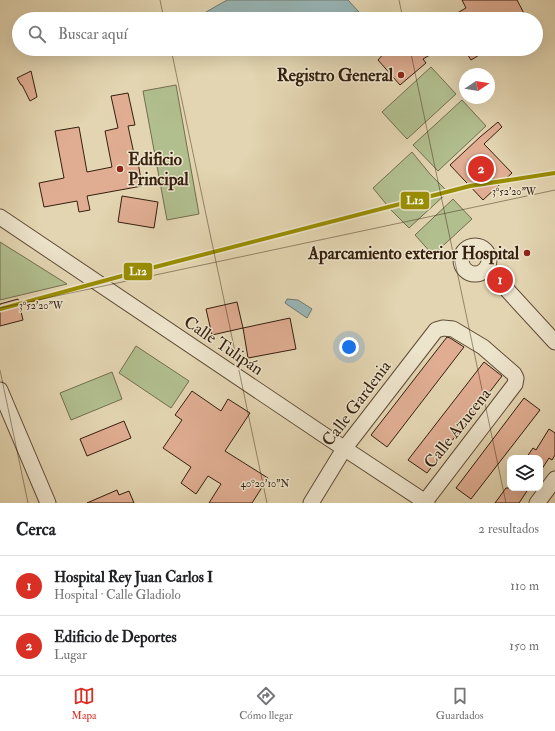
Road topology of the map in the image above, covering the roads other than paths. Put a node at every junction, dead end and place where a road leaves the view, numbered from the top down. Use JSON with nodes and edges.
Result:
{"nodes":[{"id":1,"x":0,"y":217,"type":"edge"},
{"id":2,"x":487,"y":268,"type":"dead end"},
{"id":3,"x":436,"y":330,"type":"joint"},
{"id":4,"x":555,"y":342,"type":"edge"},
{"id":5,"x":1,"y":397,"type":"edge"},
{"id":6,"x":344,"y":449,"type":"junction"},
{"id":7,"x":555,"y":480,"type":"edge"},
{"id":8,"x":48,"y":503,"type":"edge"},
{"id":9,"x":311,"y":503,"type":"edge"},
{"id":10,"x":425,"y":503,"type":"edge"},
{"id":11,"x":537,"y":503,"type":"edge"}],
"edges":[{"from":1,"to":6,"type":"street","name":"Calle Tulipán"},
{"from":2,"to":4,"type":"street"},
{"from":3,"to":6,"type":"street","name":"Calle Gardenia"},
{"from":3,"to":10,"type":"street","name":"Calle Azucena"},
{"from":5,"to":8,"type":"street"},
{"from":6,"to":9,"type":"street","name":"Calle Gardenia"},
{"from":6,"to":10,"type":"street","name":"Calle Tulipán"},
{"from":7,"to":11,"type":"street"}]}
